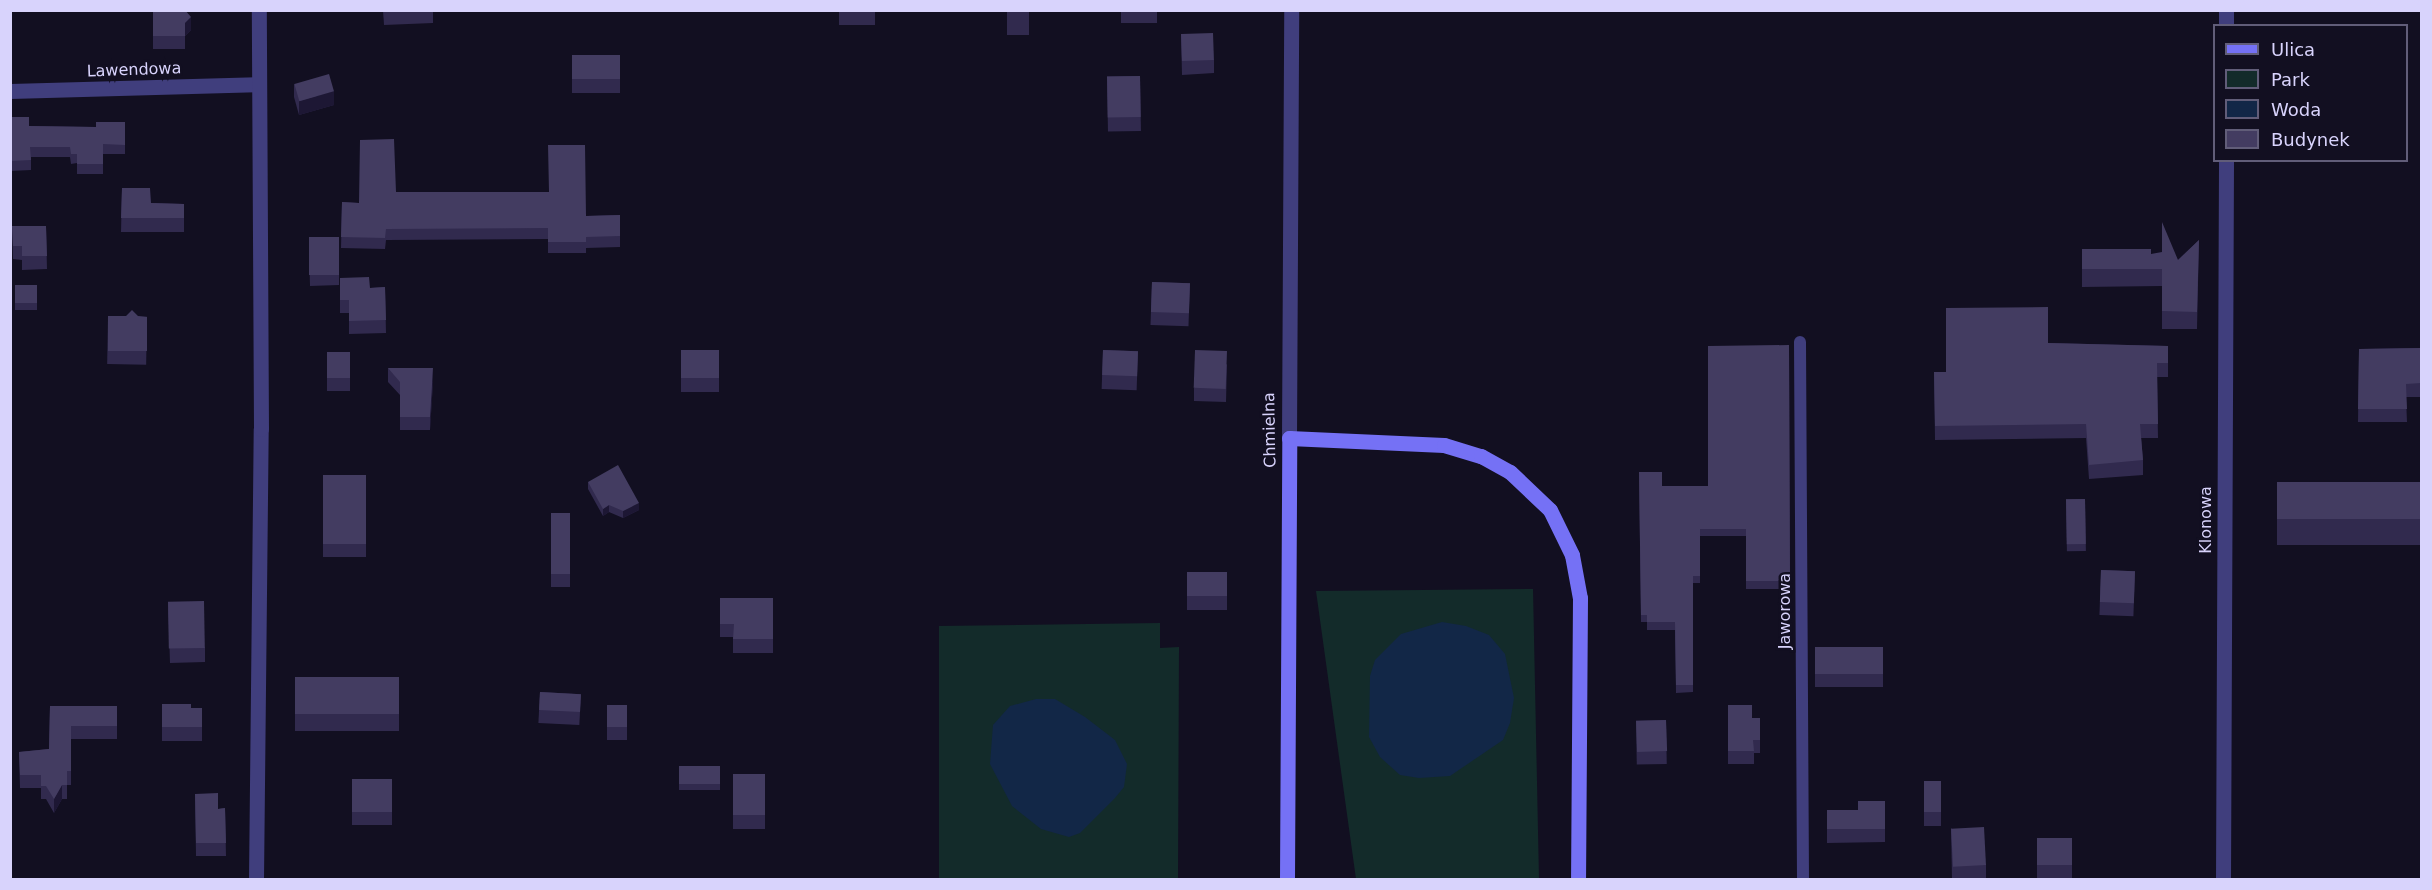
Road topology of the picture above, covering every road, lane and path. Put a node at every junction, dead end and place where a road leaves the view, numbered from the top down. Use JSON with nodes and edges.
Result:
{"nodes":[{"id":1,"x":259,"y":10,"type":"edge"},
{"id":2,"x":1291,"y":10,"type":"edge"},
{"id":3,"x":259,"y":84,"type":"junction"},
{"id":4,"x":10,"y":91,"type":"edge"},
{"id":5,"x":2226,"y":162,"type":"edge"},
{"id":6,"x":1800,"y":342,"type":"dead end"},
{"id":7,"x":1289,"y":438,"type":"junction"},
{"id":8,"x":256,"y":879,"type":"edge"},
{"id":9,"x":1287,"y":879,"type":"edge"},
{"id":10,"x":1578,"y":879,"type":"edge"},
{"id":11,"x":1803,"y":879,"type":"edge"},
{"id":12,"x":2223,"y":879,"type":"edge"}],
"edges":[{"from":1,"to":3,"type":"street"},
{"from":2,"to":7,"type":"street","name":"Chmielna"},
{"from":3,"to":4,"type":"street","name":"Lawendowa"},
{"from":3,"to":8,"type":"street"},
{"from":5,"to":12,"type":"street","name":"Klonowa"},
{"from":6,"to":11,"type":"lane","name":"Jaworowa"},
{"from":7,"to":9,"type":"street","name":"Chmielna"},
{"from":7,"to":10,"type":"street"}]}
